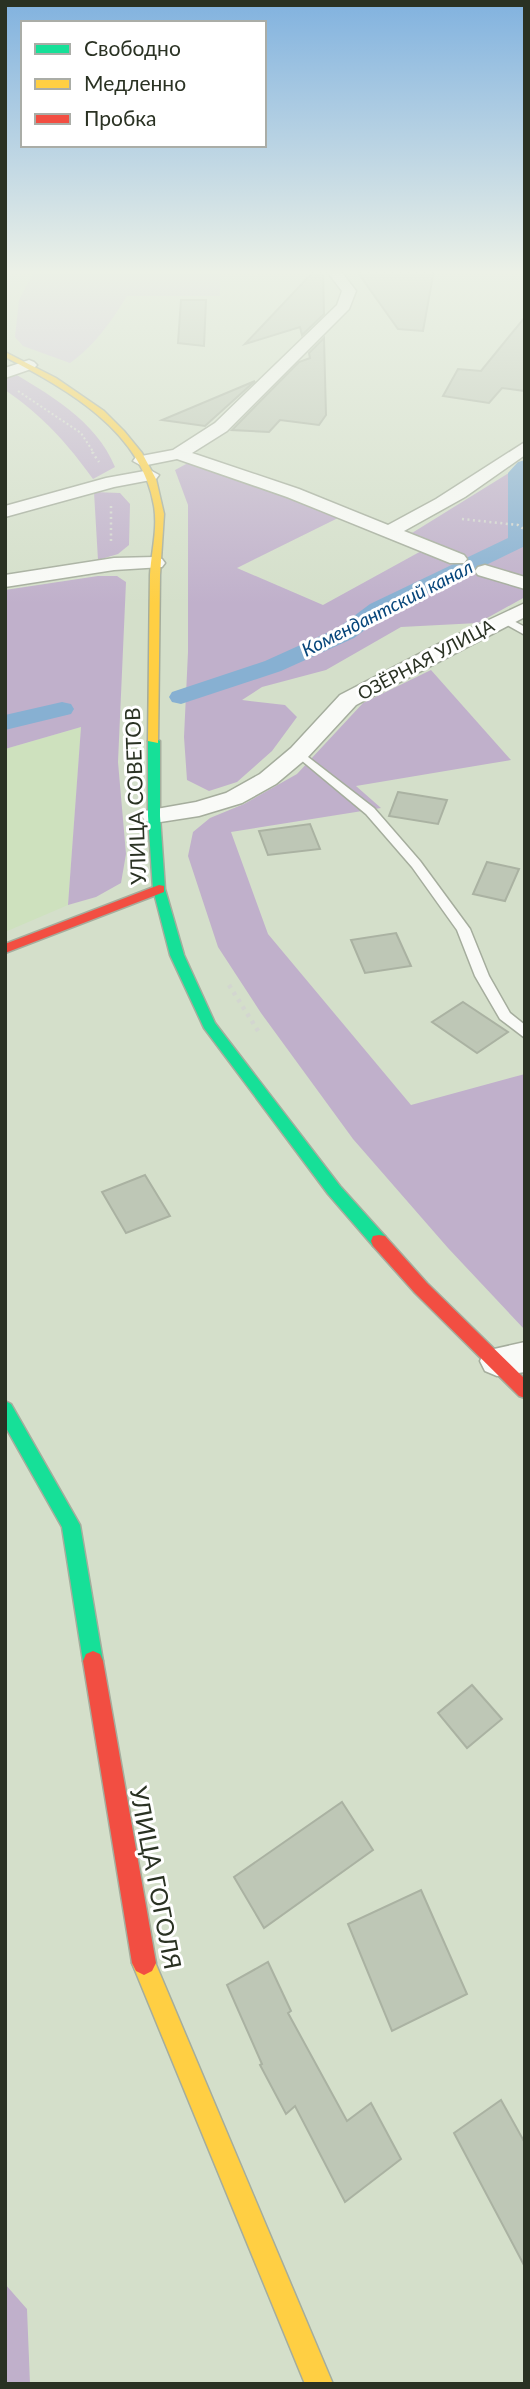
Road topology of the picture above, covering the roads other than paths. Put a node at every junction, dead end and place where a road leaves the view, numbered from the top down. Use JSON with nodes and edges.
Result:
{"nodes":[{"id":1,"x":57,"y":381,"type":"edge"},
{"id":2,"x":267,"y":381,"type":"edge"},
{"id":3,"x":525,"y":447,"type":"edge"},
{"id":4,"x":178,"y":454,"type":"junction"},
{"id":5,"x":146,"y":468,"type":"junction"},
{"id":6,"x":5,"y":512,"type":"edge"},
{"id":7,"x":389,"y":531,"type":"junction"},
{"id":8,"x":457,"y":559,"type":"dead end"},
{"id":9,"x":155,"y":563,"type":"junction"},
{"id":10,"x":485,"y":571,"type":"dead end"},
{"id":11,"x":5,"y":581,"type":"edge"},
{"id":12,"x":525,"y":583,"type":"edge"},
{"id":13,"x":525,"y":609,"type":"edge"},
{"id":14,"x":504,"y":619,"type":"junction"},
{"id":15,"x":525,"y":632,"type":"edge"},
{"id":16,"x":299,"y":753,"type":"junction"},
{"id":17,"x":154,"y":816,"type":"junction"},
{"id":18,"x":159,"y":889,"type":"junction"},
{"id":19,"x":5,"y":949,"type":"edge"},
{"id":20,"x":525,"y":1033,"type":"edge"},
{"id":21,"x":511,"y":1359,"type":"edge"},
{"id":22,"x":525,"y":1391,"type":"edge"},
{"id":23,"x":5,"y":1409,"type":"edge"},
{"id":24,"x":320,"y":2384,"type":"edge"}],
"edges":[{"from":1,"to":5,"type":"main road","name":"УЛИЦА СОВЕТОВ"},
{"from":2,"to":4,"type":"street"},
{"from":3,"to":7,"type":"street"},
{"from":4,"to":5,"type":"street"},
{"from":4,"to":7,"type":"street"},
{"from":5,"to":6,"type":"street"},
{"from":5,"to":9,"type":"main road","name":"УЛИЦА СОВЕТОВ"},
{"from":7,"to":8,"type":"street"},
{"from":9,"to":11,"type":"street"},
{"from":9,"to":17,"type":"main road","name":"УЛИЦА СОВЕТОВ"},
{"from":10,"to":12,"type":"street"},
{"from":13,"to":14,"type":"street","name":"ОЗЁРНАЯ УЛИЦА"},
{"from":14,"to":15,"type":"lane"},
{"from":14,"to":16,"type":"street","name":"ОЗЁРНАЯ УЛИЦА"},
{"from":16,"to":17,"type":"street","name":"ОЗЁРНАЯ УЛИЦА"},
{"from":16,"to":20,"type":"lane"},
{"from":17,"to":18,"type":"main road","name":"УЛИЦА СОВЕТОВ"},
{"from":18,"to":19,"type":"main road"},
{"from":18,"to":21,"type":"main road","name":"УЛИЦА СОВЕТОВ"},
{"from":21,"to":22,"type":"main road","name":"УЛИЦА СОВЕТОВ"},
{"from":23,"to":24,"type":"main road","name":"УЛИЦА ГОГОЛЯ"}]}
